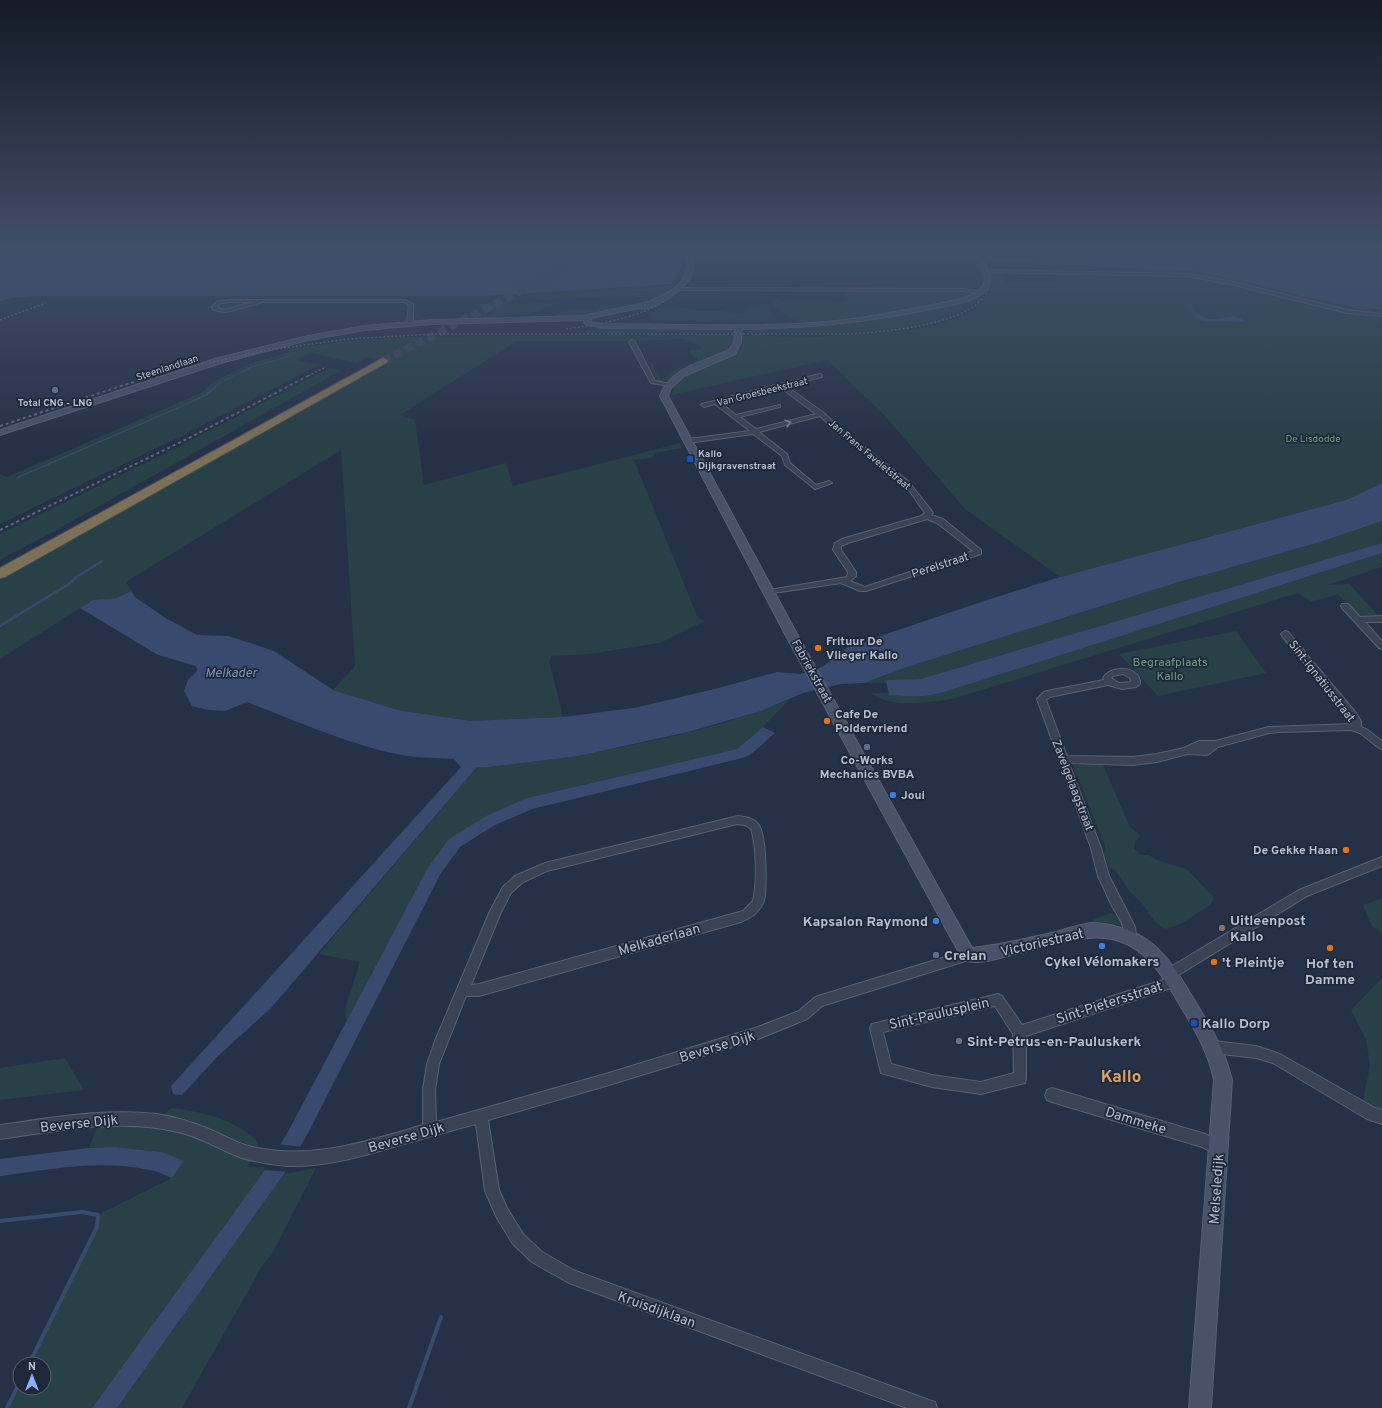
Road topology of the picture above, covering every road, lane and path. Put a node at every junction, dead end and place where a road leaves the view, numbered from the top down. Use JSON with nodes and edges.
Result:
{"nodes":[{"id":1,"x":410,"y":315,"type":"edge"},
{"id":2,"x":610,"y":315,"type":"edge"},
{"id":3,"x":888,"y":315,"type":"edge"},
{"id":4,"x":591,"y":318,"type":"junction"},
{"id":5,"x":410,"y":323,"type":"junction"},
{"id":6,"x":738,"y":326,"type":"junction"},
{"id":7,"x":632,"y":342,"type":"dead end"},
{"id":8,"x":820,"y":376,"type":"dead end"},
{"id":9,"x":668,"y":385,"type":"junction"},
{"id":10,"x":782,"y":386,"type":"junction"},
{"id":11,"x":716,"y":402,"type":"junction"},
{"id":12,"x":704,"y":405,"type":"dead end"},
{"id":13,"x":778,"y":406,"type":"dead end"},
{"id":14,"x":822,"y":414,"type":"junction"},
{"id":15,"x":734,"y":417,"type":"junction"},
{"id":16,"x":754,"y":432,"type":"junction"},
{"id":17,"x":0,"y":433,"type":"edge"},
{"id":18,"x":688,"y":441,"type":"junction"},
{"id":19,"x":829,"y":483,"type":"dead end"},
{"id":20,"x":927,"y":516,"type":"junction"},
{"id":21,"x":0,"y":566,"type":"edge"},
{"id":22,"x":0,"y":574,"type":"edge"},
{"id":23,"x":844,"y":581,"type":"junction"},
{"id":24,"x":769,"y":592,"type":"junction"},
{"id":25,"x":1345,"y":606,"type":"dead end"},
{"id":26,"x":1382,"y":619,"type":"edge"},
{"id":27,"x":1358,"y":620,"type":"junction"},
{"id":28,"x":1285,"y":634,"type":"dead end"},
{"id":29,"x":1382,"y":646,"type":"edge"},
{"id":30,"x":1109,"y":682,"type":"dead end"},
{"id":31,"x":1357,"y":728,"type":"junction"},
{"id":32,"x":1382,"y":746,"type":"edge"},
{"id":33,"x":1063,"y":759,"type":"junction"},
{"id":34,"x":1382,"y":861,"type":"edge"},
{"id":35,"x":1130,"y":936,"type":"junction"},
{"id":36,"x":968,"y":955,"type":"junction"},
{"id":37,"x":1173,"y":977,"type":"junction"},
{"id":38,"x":462,"y":991,"type":"junction"},
{"id":39,"x":803,"y":1015,"type":"joint"},
{"id":40,"x":1019,"y":1032,"type":"junction"},
{"id":41,"x":1213,"y":1046,"type":"junction"},
{"id":42,"x":1052,"y":1095,"type":"dead end"},
{"id":43,"x":481,"y":1115,"type":"junction"},
{"id":44,"x":1382,"y":1117,"type":"edge"},
{"id":45,"x":430,"y":1129,"type":"junction"},
{"id":46,"x":0,"y":1132,"type":"edge"},
{"id":47,"x":1218,"y":1148,"type":"junction"},
{"id":48,"x":929,"y":1408,"type":"edge"},
{"id":49,"x":1200,"y":1408,"type":"edge"}],
"edges":[{"from":1,"to":5,"type":"street"},
{"from":2,"to":4,"type":"main road"},
{"from":3,"to":6,"type":"main road","name":"Steenlandlaan"},
{"from":4,"to":5,"type":"main road","name":"Steenlandlaan"},
{"from":4,"to":6,"type":"main road","name":"Steenlandlaan"},
{"from":5,"to":17,"type":"main road","name":"Steenlandlaan"},
{"from":6,"to":9,"type":"main road"},
{"from":7,"to":9,"type":"street"},
{"from":8,"to":10,"type":"street","name":"Van Groesbeekstraat"},
{"from":9,"to":18,"type":"main road","name":"Fabriekstraat"},
{"from":10,"to":11,"type":"street","name":"Van Groesbeekstraat"},
{"from":10,"to":14,"type":"street","name":"Jan Frans Faveletstraat"},
{"from":11,"to":12,"type":"street","name":"Van Groesbeekstraat"},
{"from":11,"to":15,"type":"street"},
{"from":13,"to":15,"type":"street"},
{"from":16,"to":14,"type":"street","one_way":true},
{"from":14,"to":20,"type":"street","name":"Jan Frans Faveletstraat"},
{"from":15,"to":16,"type":"street"},
{"from":16,"to":18,"type":"street"},
{"from":16,"to":19,"type":"street"},
{"from":18,"to":24,"type":"main road","name":"Fabriekstraat"},
{"from":20,"to":23,"type":"street"},
{"from":20,"to":23,"type":"street","name":"Perelstraat"},
{"from":21,"to":22,"type":"highway"},
{"from":23,"to":24,"type":"street"},
{"from":24,"to":36,"type":"main road","name":"Fabriekstraat"},
{"from":25,"to":27,"type":"street"},
{"from":26,"to":27,"type":"street"},
{"from":27,"to":29,"type":"street"},
{"from":28,"to":31,"type":"street","name":"Sint-Ignatiusstraat"},
{"from":30,"to":33,"type":"street","name":"Zavelgelaagstraat"},
{"from":31,"to":32,"type":"street","name":"Sint-Ignatiusstraat"},
{"from":31,"to":33,"type":"street","name":"Sint-Ignatiusstraat"},
{"from":33,"to":35,"type":"street","name":"Zavelgelaagstraat"},
{"from":34,"to":37,"type":"street","name":"Sint-Pietersstraat"},
{"from":35,"to":36,"type":"main road","name":"Victoriestraat"},
{"from":35,"to":37,"type":"main road","name":"Victoriestraat"},
{"from":36,"to":39,"type":"street","name":"Victoriestraat"},
{"from":37,"to":40,"type":"street","name":"Sint-Pietersstraat"},
{"from":37,"to":41,"type":"main road","name":"Melseledijk"},
{"from":38,"to":38,"type":"street","name":"Melkaderlaan"},
{"from":38,"to":45,"type":"street","name":"Melkaderlaan"},
{"from":39,"to":43,"type":"street","name":"Beverse Dijk"},
{"from":40,"to":40,"type":"street","name":"Sint-Paulusplein"},
{"from":41,"to":44,"type":"street"},
{"from":41,"to":47,"type":"main road","name":"Melseledijk"},
{"from":42,"to":47,"type":"street","name":"Dammeke"},
{"from":43,"to":45,"type":"street","name":"Beverse Dijk"},
{"from":43,"to":48,"type":"street","name":"Kruisdijklaan"},
{"from":45,"to":46,"type":"street","name":"Beverse Dijk"},
{"from":47,"to":49,"type":"main road","name":"Melseledijk"}]}
